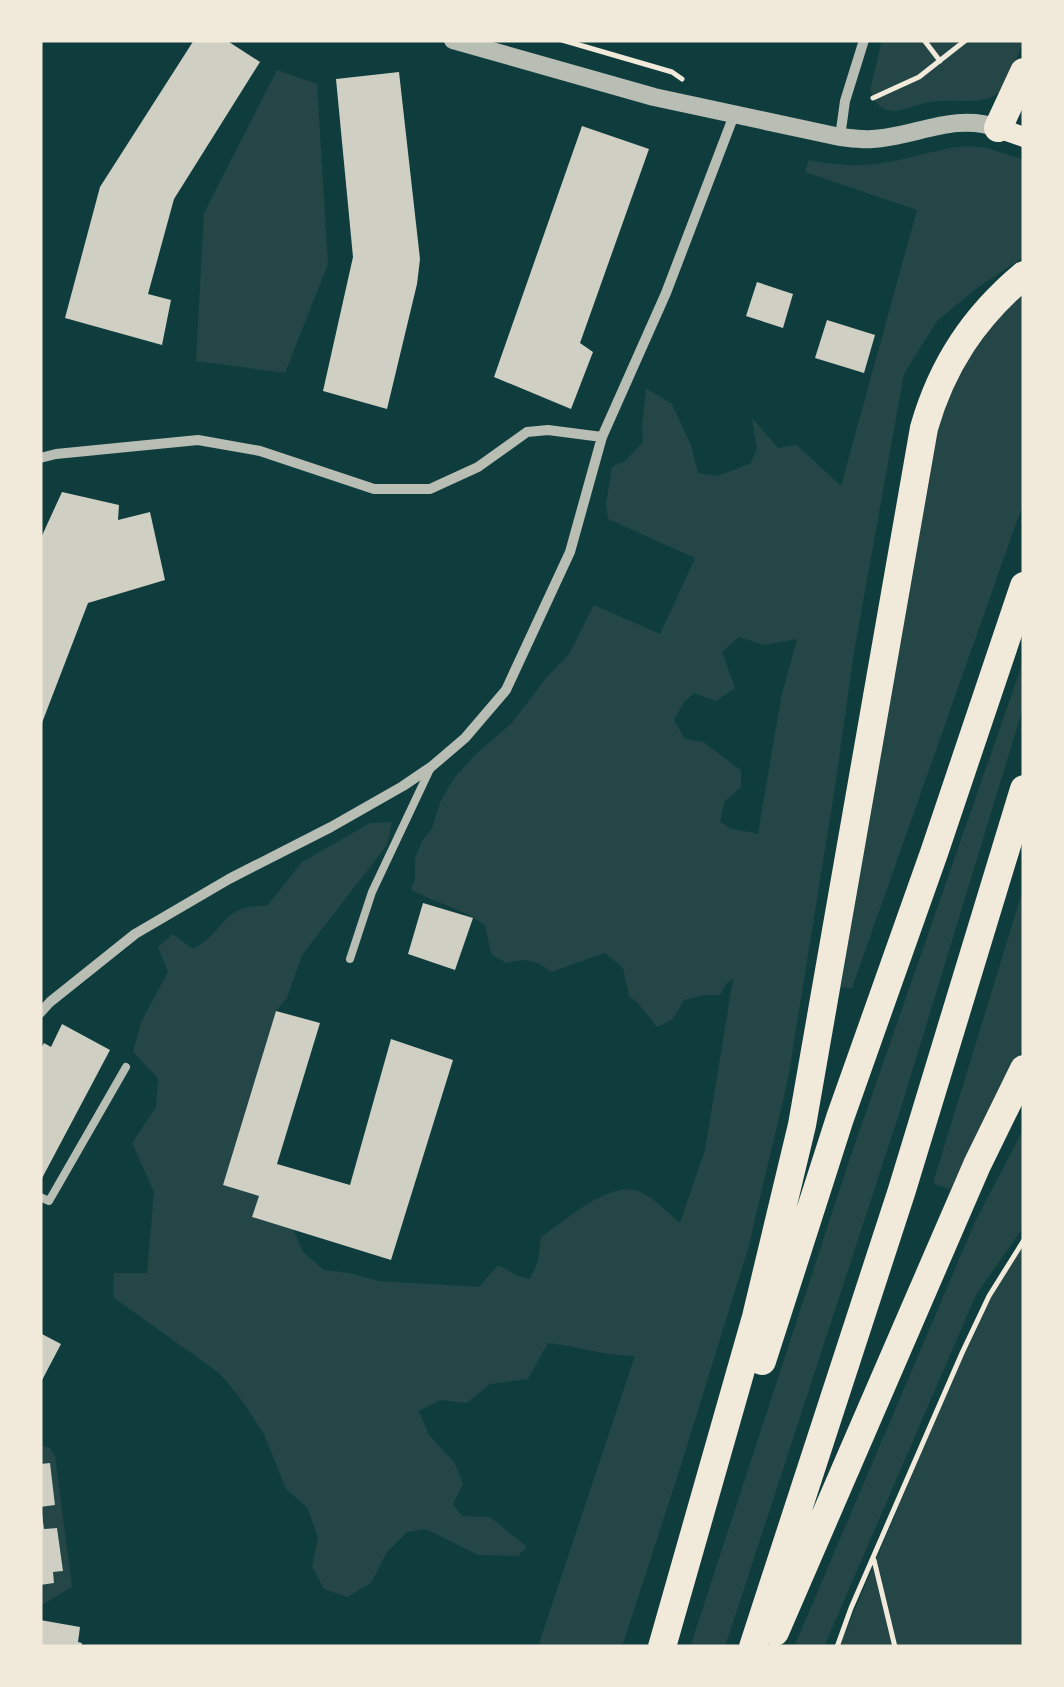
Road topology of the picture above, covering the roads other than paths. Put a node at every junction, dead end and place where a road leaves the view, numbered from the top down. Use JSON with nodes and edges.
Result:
{"nodes":[{"id":1,"x":864,"y":40,"type":"edge"},
{"id":2,"x":461,"y":41,"type":"edge"},
{"id":3,"x":1024,"y":72,"type":"edge"},
{"id":4,"x":734,"y":114,"type":"junction"},
{"id":5,"x":1011,"y":132,"type":"edge"},
{"id":6,"x":840,"y":137,"type":"junction"},
{"id":7,"x":1024,"y":275,"type":"edge"},
{"id":8,"x":602,"y":437,"type":"junction"},
{"id":9,"x":40,"y":458,"type":"edge"},
{"id":10,"x":1024,"y":586,"type":"edge"},
{"id":11,"x":432,"y":767,"type":"junction"},
{"id":12,"x":1024,"y":789,"type":"edge"},
{"id":13,"x":350,"y":959,"type":"dead end"},
{"id":14,"x":40,"y":1012,"type":"edge"},
{"id":15,"x":126,"y":1067,"type":"dead end"},
{"id":16,"x":1024,"y":1069,"type":"edge"},
{"id":17,"x":40,"y":1197,"type":"edge"},
{"id":18,"x":664,"y":1647,"type":"edge"},
{"id":19,"x":753,"y":1647,"type":"edge"},
{"id":20,"x":768,"y":1647,"type":"edge"}],
"edges":[{"from":1,"to":6,"type":"street"},
{"from":2,"to":4,"type":"street"},
{"from":3,"to":5,"type":"highway"},
{"from":4,"to":6,"type":"street"},
{"from":4,"to":8,"type":"street"},
{"from":5,"to":6,"type":"street"},
{"from":7,"to":18,"type":"highway"},
{"from":8,"to":9,"type":"street"},
{"from":8,"to":11,"type":"street"},
{"from":10,"to":18,"type":"highway"},
{"from":11,"to":13,"type":"lane"},
{"from":11,"to":14,"type":"street"},
{"from":12,"to":19,"type":"highway"},
{"from":15,"to":17,"type":"lane"},
{"from":16,"to":20,"type":"highway"}]}
